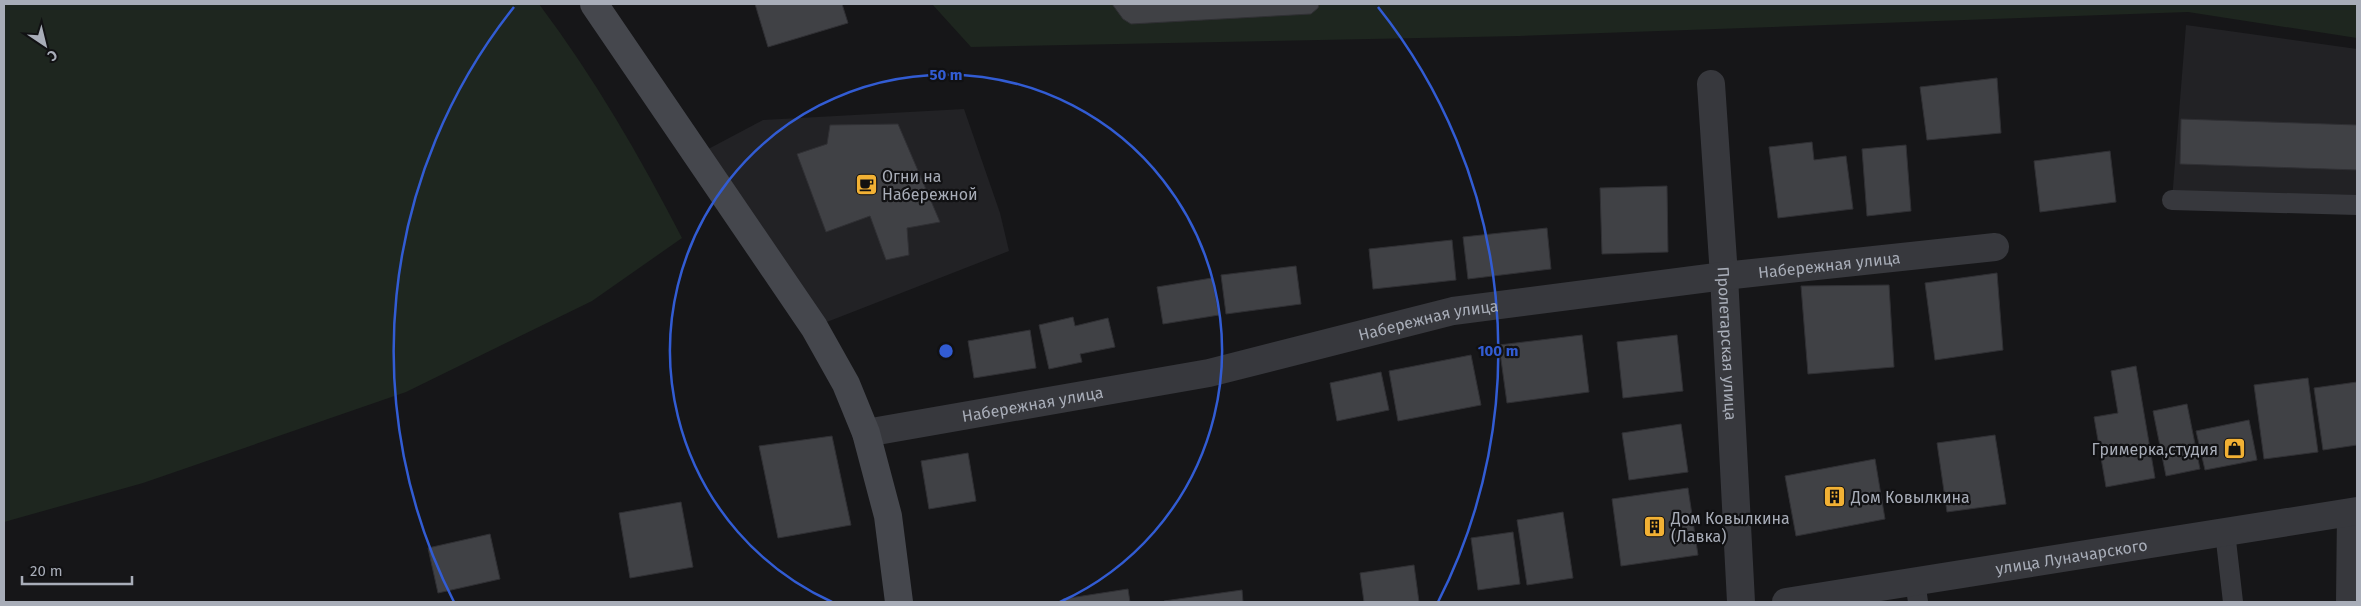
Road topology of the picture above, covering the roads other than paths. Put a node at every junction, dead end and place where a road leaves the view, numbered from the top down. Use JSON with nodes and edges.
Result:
{"nodes":[{"id":1,"x":594,"y":4,"type":"edge"},
{"id":2,"x":1711,"y":84,"type":"dead end"},
{"id":3,"x":2172,"y":200,"type":"dead end"},
{"id":4,"x":2357,"y":204,"type":"edge"},
{"id":5,"x":1996,"y":247,"type":"dead end"},
{"id":6,"x":1724,"y":276,"type":"junction"},
{"id":7,"x":866,"y":433,"type":"junction"},
{"id":8,"x":2352,"y":511,"type":"edge"},
{"id":9,"x":2225,"y":532,"type":"junction"},
{"id":10,"x":1917,"y":592,"type":"edge"},
{"id":11,"x":899,"y":602,"type":"edge"},
{"id":12,"x":1741,"y":602,"type":"edge"},
{"id":13,"x":1786,"y":602,"type":"edge"},
{"id":14,"x":2233,"y":602,"type":"edge"},
{"id":15,"x":2346,"y":602,"type":"edge"}],
"edges":[{"from":1,"to":7,"type":"street"},
{"from":2,"to":6,"type":"street","name":"Пролетарская улица"},
{"from":3,"to":4,"type":"lane"},
{"from":5,"to":6,"type":"street","name":"Набережная улица"},
{"from":6,"to":7,"type":"street","name":"Набережная улица"},
{"from":6,"to":12,"type":"street","name":"Пролетарская улица"},
{"from":7,"to":11,"type":"street"},
{"from":8,"to":9,"type":"street","name":"улица Луначарского"},
{"from":8,"to":15,"type":"lane"},
{"from":9,"to":10,"type":"street","name":"улица Луначарского"},
{"from":9,"to":14,"type":"lane"},
{"from":10,"to":13,"type":"street","name":"улица Луначарского"}]}
